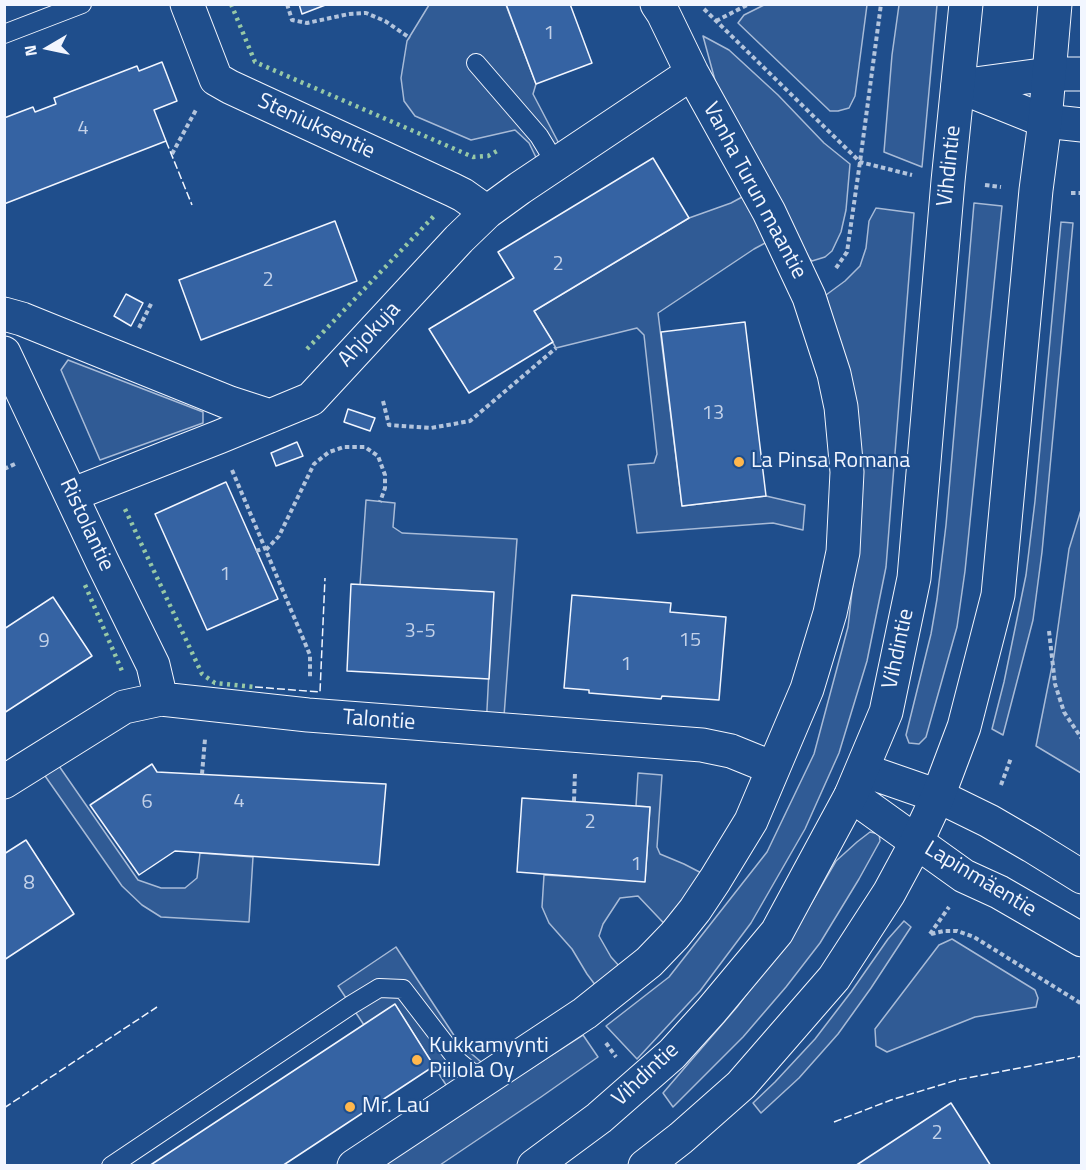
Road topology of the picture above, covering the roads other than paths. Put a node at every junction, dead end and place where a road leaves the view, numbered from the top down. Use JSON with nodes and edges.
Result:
{"nodes":[{"id":1,"x":82,"y":4,"type":"edge"},
{"id":2,"x":187,"y":4,"type":"edge"},
{"id":3,"x":657,"y":4,"type":"edge"},
{"id":4,"x":966,"y":4,"type":"edge"},
{"id":5,"x":1055,"y":4,"type":"edge"},
{"id":6,"x":4,"y":34,"type":"edge"},
{"id":7,"x":476,"y":63,"type":"dead end"},
{"id":8,"x":692,"y":74,"type":"junction"},
{"id":9,"x":1049,"y":74,"type":"junction"},
{"id":10,"x":1082,"y":74,"type":"edge"},
{"id":11,"x":958,"y":86,"type":"junction"},
{"id":12,"x":1045,"y":121,"type":"junction"},
{"id":13,"x":1082,"y":125,"type":"edge"},
{"id":14,"x":556,"y":164,"type":"junction"},
{"id":15,"x":488,"y":212,"type":"junction"},
{"id":16,"x":4,"y":314,"type":"edge"},
{"id":17,"x":4,"y":353,"type":"edge"},
{"id":18,"x":270,"y":416,"type":"junction"},
{"id":19,"x":71,"y":495,"type":"junction"},
{"id":20,"x":161,"y":699,"type":"junction"},
{"id":21,"x":773,"y":768,"type":"junction"},
{"id":22,"x":4,"y":782,"type":"edge"},
{"id":23,"x":857,"y":783,"type":"junction"},
{"id":24,"x":938,"y":796,"type":"junction"},
{"id":25,"x":916,"y":843,"type":"junction"},
{"id":26,"x":1082,"y":877,"type":"edge"},
{"id":27,"x":1082,"y":940,"type":"edge"},
{"id":28,"x":482,"y":1081,"type":"junction"},
{"id":29,"x":111,"y":1166,"type":"edge"},
{"id":30,"x":354,"y":1166,"type":"edge"},
{"id":31,"x":534,"y":1166,"type":"edge"},
{"id":32,"x":645,"y":1166,"type":"edge"}],
"edges":[{"from":1,"to":6,"type":"lane"},
{"from":2,"to":15,"type":"street","name":"Steniuksentie"},
{"from":3,"to":8,"type":"street","name":"Vanha Turun maantie"},
{"from":4,"to":11,"type":"street","name":"Vihdintie"},
{"from":5,"to":9,"type":"street"},
{"from":7,"to":14,"type":"lane"},
{"from":8,"to":14,"type":"street","name":"Ahjokuja"},
{"from":8,"to":21,"type":"street","name":"Vanha Turun maantie"},
{"from":9,"to":10,"type":"street"},
{"from":9,"to":11,"type":"street"},
{"from":9,"to":12,"type":"street"},
{"from":11,"to":12,"type":"street"},
{"from":11,"to":23,"type":"street","name":"Vihdintie"},
{"from":12,"to":13,"type":"street"},
{"from":12,"to":24,"type":"street"},
{"from":14,"to":15,"type":"street","name":"Ahjokuja"},
{"from":15,"to":18,"type":"street","name":"Ahjokuja"},
{"from":16,"to":18,"type":"street"},
{"from":17,"to":19,"type":"street","name":"Ristolantie"},
{"from":18,"to":19,"type":"street","name":"Ahjokuja"},
{"from":19,"to":20,"type":"street","name":"Ristolantie"},
{"from":20,"to":21,"type":"street","name":"Talontie"},
{"from":20,"to":22,"type":"street","name":"Talontie"},
{"from":21,"to":28,"type":"street"},
{"from":23,"to":24,"type":"street"},
{"from":23,"to":25,"type":"street","name":"Lapinmäentie"},
{"from":23,"to":31,"type":"street","name":"Vihdintie"},
{"from":24,"to":25,"type":"street"},
{"from":24,"to":26,"type":"street"},
{"from":25,"to":27,"type":"street","name":"Lapinmäentie"},
{"from":25,"to":32,"type":"street"},
{"from":28,"to":29,"type":"lane"},
{"from":28,"to":30,"type":"street"}]}
